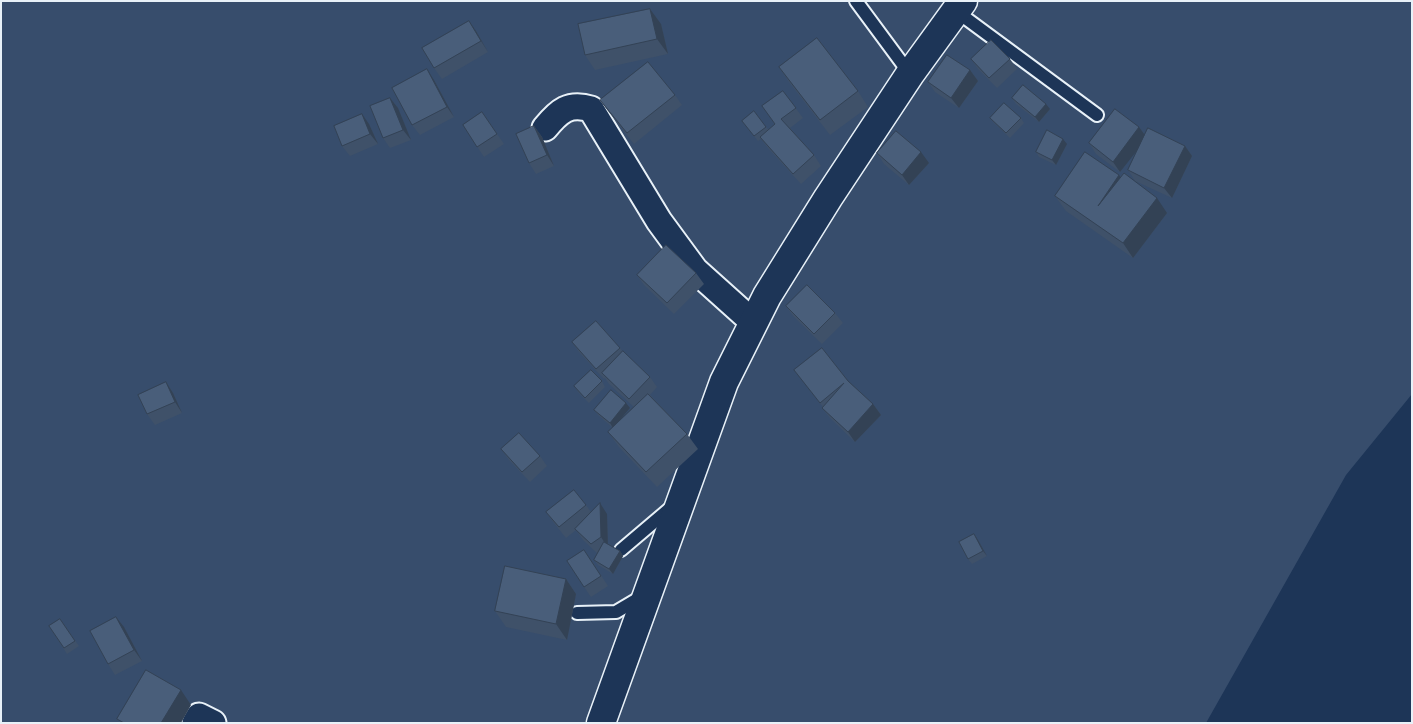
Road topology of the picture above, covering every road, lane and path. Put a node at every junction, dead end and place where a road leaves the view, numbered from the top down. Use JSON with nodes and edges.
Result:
{"nodes":[{"id":1,"x":856,"y":1,"type":"edge"},
{"id":2,"x":959,"y":6,"type":"edge"},
{"id":3,"x":910,"y":74,"type":"junction"},
{"id":4,"x":1097,"y":115,"type":"dead end"},
{"id":5,"x":545,"y":128,"type":"dead end"},
{"id":6,"x":754,"y":323,"type":"junction"},
{"id":7,"x":682,"y":498,"type":"junction"},
{"id":8,"x":621,"y":550,"type":"edge"},
{"id":9,"x":648,"y":593,"type":"junction"},
{"id":10,"x":577,"y":612,"type":"dead end"},
{"id":11,"x":195,"y":723,"type":"edge"},
{"id":12,"x":213,"y":723,"type":"edge"},
{"id":13,"x":601,"y":723,"type":"edge"}],
"edges":[{"from":1,"to":3,"type":"lane"},
{"from":2,"to":3,"type":"street"},
{"from":2,"to":4,"type":"lane"},
{"from":3,"to":6,"type":"street"},
{"from":5,"to":6,"type":"street"},
{"from":6,"to":7,"type":"street"},
{"from":7,"to":8,"type":"lane"},
{"from":7,"to":9,"type":"street"},
{"from":9,"to":10,"type":"lane"},
{"from":9,"to":13,"type":"street"},
{"from":11,"to":12,"type":"street"}]}
